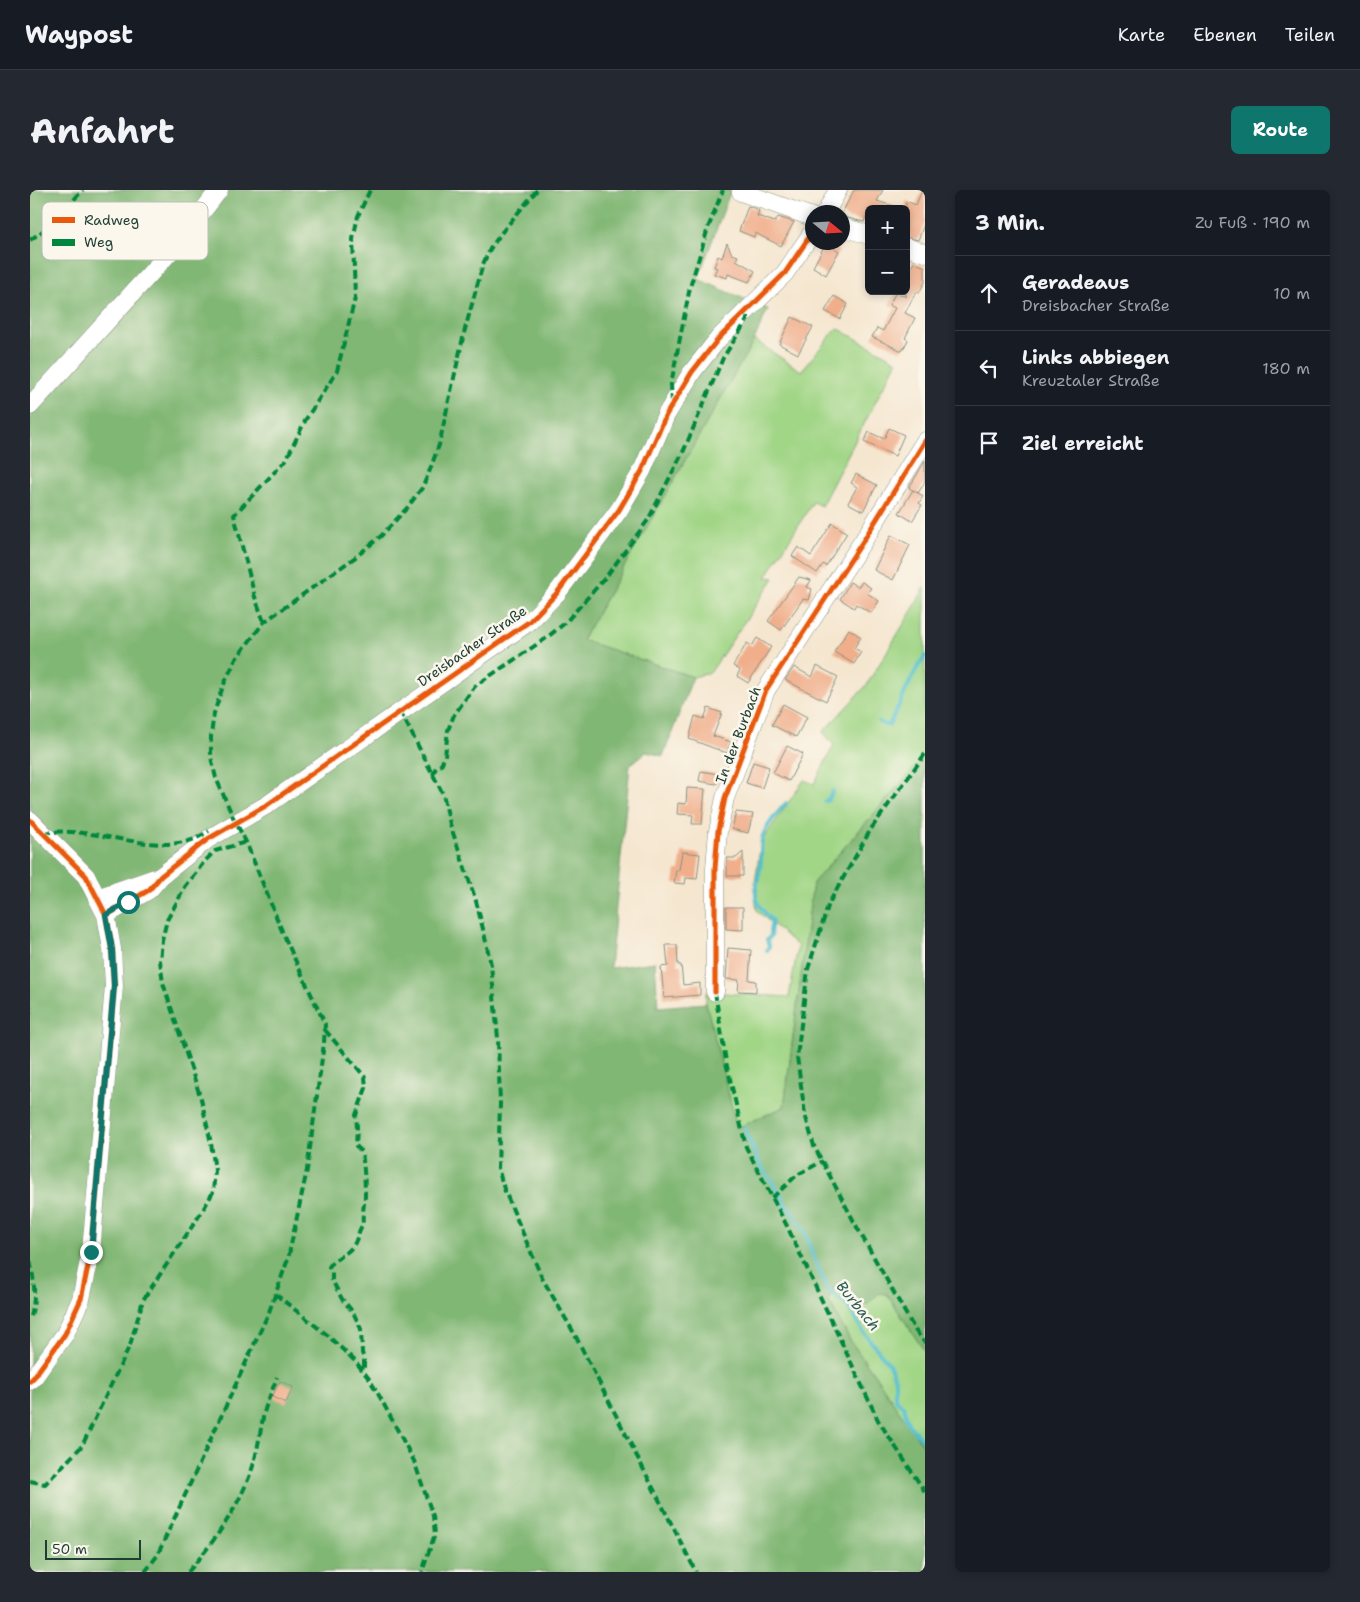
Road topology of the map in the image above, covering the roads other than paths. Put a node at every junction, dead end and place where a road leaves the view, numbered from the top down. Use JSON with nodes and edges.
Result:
{"nodes":[{"id":1,"x":220,"y":190,"type":"edge"},
{"id":2,"x":838,"y":190,"type":"edge"},
{"id":3,"x":741,"y":192,"type":"dead end"},
{"id":4,"x":208,"y":205,"type":"edge"},
{"id":5,"x":830,"y":205,"type":"edge"},
{"id":6,"x":805,"y":215,"type":"edge"},
{"id":7,"x":850,"y":229,"type":"edge"},
{"id":8,"x":865,"y":234,"type":"edge"},
{"id":9,"x":805,"y":243,"type":"edge"},
{"id":10,"x":910,"y":248,"type":"edge"},
{"id":11,"x":925,"y":253,"type":"edge"},
{"id":12,"x":162,"y":260,"type":"edge"},
{"id":13,"x":30,"y":406,"type":"edge"},
{"id":14,"x":925,"y":441,"type":"edge"},
{"id":15,"x":30,"y":820,"type":"edge"},
{"id":16,"x":161,"y":876,"type":"junction"},
{"id":17,"x":97,"y":898,"type":"junction"},
{"id":18,"x":106,"y":915,"type":"junction"},
{"id":19,"x":715,"y":992,"type":"dead end"},
{"id":20,"x":30,"y":1381,"type":"edge"}],
"edges":[{"from":1,"to":4,"type":"street"},
{"from":2,"to":5,"type":"street"},
{"from":3,"to":6,"type":"street"},
{"from":7,"to":8,"type":"street"},
{"from":9,"to":16,"type":"street","name":"Dreisbacher Straße"},
{"from":10,"to":11,"type":"street"},
{"from":12,"to":13,"type":"street"},
{"from":14,"to":19,"type":"street","name":"In der Burbach"},
{"from":15,"to":17,"type":"street"},
{"from":16,"to":17,"type":"street","name":"Dreisbacher Straße"},
{"from":16,"to":18,"type":"street","name":"Dreisbacher Straße"},
{"from":17,"to":18,"type":"street"},
{"from":18,"to":20,"type":"street"}]}
